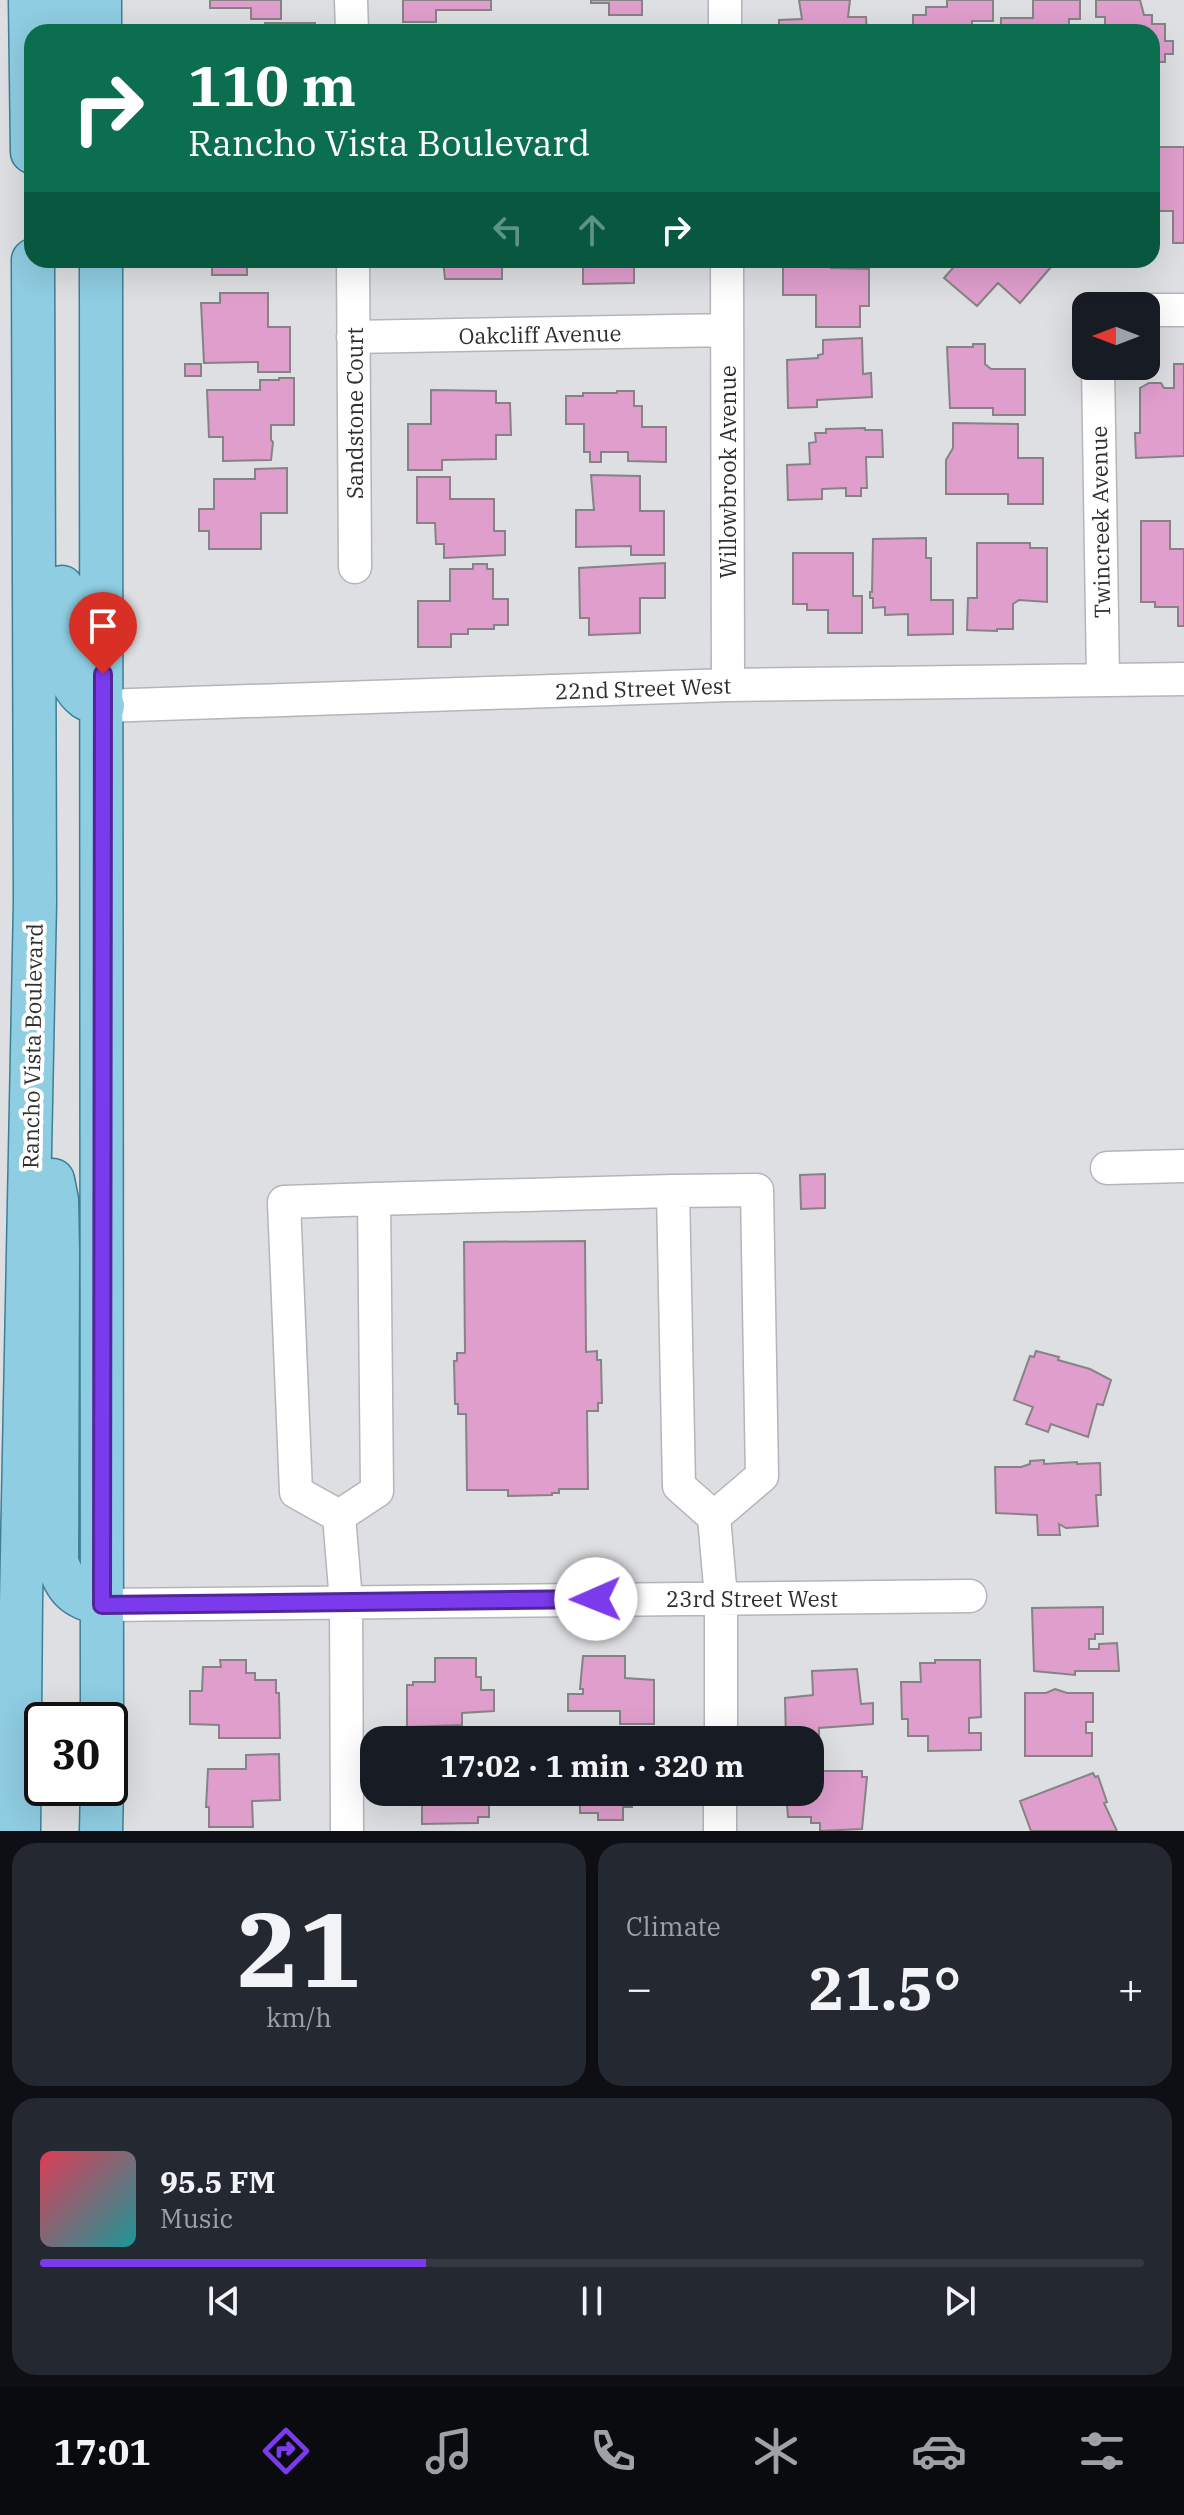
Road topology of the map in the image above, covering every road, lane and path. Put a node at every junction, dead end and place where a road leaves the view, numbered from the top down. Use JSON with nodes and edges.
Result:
{"nodes":[{"id":1,"x":30,"y":0,"type":"edge"},
{"id":2,"x":68,"y":0,"type":"edge"},
{"id":3,"x":100,"y":0,"type":"edge"},
{"id":4,"x":351,"y":0,"type":"edge"},
{"id":5,"x":725,"y":0,"type":"edge"},
{"id":6,"x":30,"y":24,"type":"edge"},
{"id":7,"x":68,"y":24,"type":"edge"},
{"id":8,"x":100,"y":24,"type":"edge"},
{"id":9,"x":352,"y":24,"type":"edge"},
{"id":10,"x":725,"y":24,"type":"edge"},
{"id":11,"x":34,"y":268,"type":"edge"},
{"id":12,"x":101,"y":268,"type":"edge"},
{"id":13,"x":353,"y":268,"type":"edge"},
{"id":14,"x":727,"y":268,"type":"edge"},
{"id":15,"x":1160,"y":310,"type":"edge"},
{"id":16,"x":1184,"y":310,"type":"edge"},
{"id":17,"x":727,"y":330,"type":"junction"},
{"id":18,"x":353,"y":337,"type":"junction"},
{"id":19,"x":1098,"y":380,"type":"edge"},
{"id":20,"x":355,"y":567,"type":"dead end"},
{"id":21,"x":1103,"y":679,"type":"junction"},
{"id":22,"x":1184,"y":679,"type":"edge"},
{"id":23,"x":728,"y":685,"type":"junction"},
{"id":24,"x":103,"y":706,"type":"junction"},
{"id":25,"x":30,"y":1155,"type":"junction"},
{"id":26,"x":1184,"y":1166,"type":"edge"},
{"id":27,"x":1107,"y":1168,"type":"dead end"},
{"id":28,"x":673,"y":1191,"type":"junction"},
{"id":29,"x":374,"y":1199,"type":"junction"},
{"id":30,"x":339,"y":1516,"type":"junction"},
{"id":31,"x":714,"y":1517,"type":"junction"},
{"id":32,"x":970,"y":1596,"type":"dead end"},
{"id":33,"x":721,"y":1598,"type":"junction"},
{"id":34,"x":346,"y":1601,"type":"junction"},
{"id":35,"x":10,"y":1603,"type":"edge"},
{"id":36,"x":102,"y":1605,"type":"junction"},
{"id":37,"x":102,"y":1702,"type":"edge"},
{"id":38,"x":721,"y":1726,"type":"edge"},
{"id":39,"x":102,"y":1806,"type":"edge"},
{"id":40,"x":720,"y":1806,"type":"edge"},
{"id":41,"x":19,"y":1831,"type":"edge"},
{"id":42,"x":101,"y":1831,"type":"edge"},
{"id":43,"x":347,"y":1831,"type":"edge"},
{"id":44,"x":720,"y":1831,"type":"edge"}],
"edges":[{"from":1,"to":6,"type":"main road"},
{"from":2,"to":7,"type":"main road"},
{"from":3,"to":8,"type":"main road"},
{"from":4,"to":9,"type":"street"},
{"from":5,"to":10,"type":"street"},
{"from":11,"to":24,"type":"main road"},
{"from":11,"to":25,"type":"main road","name":"Rancho Vista Boulevard"},
{"from":12,"to":24,"type":"main road"},
{"from":13,"to":18,"type":"street","name":"Sandstone Court"},
{"from":14,"to":17,"type":"street","name":"Willowbrook Avenue"},
{"from":15,"to":16,"type":"street"},
{"from":17,"to":18,"type":"street","name":"Oakcliff Avenue"},
{"from":17,"to":23,"type":"street","name":"Willowbrook Avenue"},
{"from":18,"to":20,"type":"street","name":"Sandstone Court"},
{"from":19,"to":21,"type":"street","name":"Twincreek Avenue"},
{"from":21,"to":22,"type":"street","name":"22nd Street West"},
{"from":21,"to":23,"type":"street","name":"22nd Street West"},
{"from":23,"to":24,"type":"street","name":"22nd Street West"},
{"from":24,"to":36,"type":"main road"},
{"from":25,"to":35,"type":"main road","name":"Rancho Vista Boulevard"},
{"from":25,"to":36,"type":"main road"},
{"from":26,"to":27,"type":"street"},
{"from":28,"to":29,"type":"street"},
{"from":28,"to":31,"type":"street"},
{"from":28,"to":31,"type":"street"},
{"from":29,"to":30,"type":"street"},
{"from":29,"to":30,"type":"street"},
{"from":30,"to":34,"type":"street"},
{"from":31,"to":33,"type":"street"},
{"from":32,"to":33,"type":"street","name":"23rd Street West"},
{"from":33,"to":34,"type":"street","name":"23rd Street West"},
{"from":33,"to":38,"type":"street"},
{"from":34,"to":36,"type":"street","name":"23rd Street West"},
{"from":34,"to":43,"type":"street"},
{"from":35,"to":41,"type":"main road","name":"Rancho Vista Boulevard"},
{"from":36,"to":37,"type":"main road"},
{"from":39,"to":42,"type":"main road"},
{"from":40,"to":44,"type":"street"}]}
